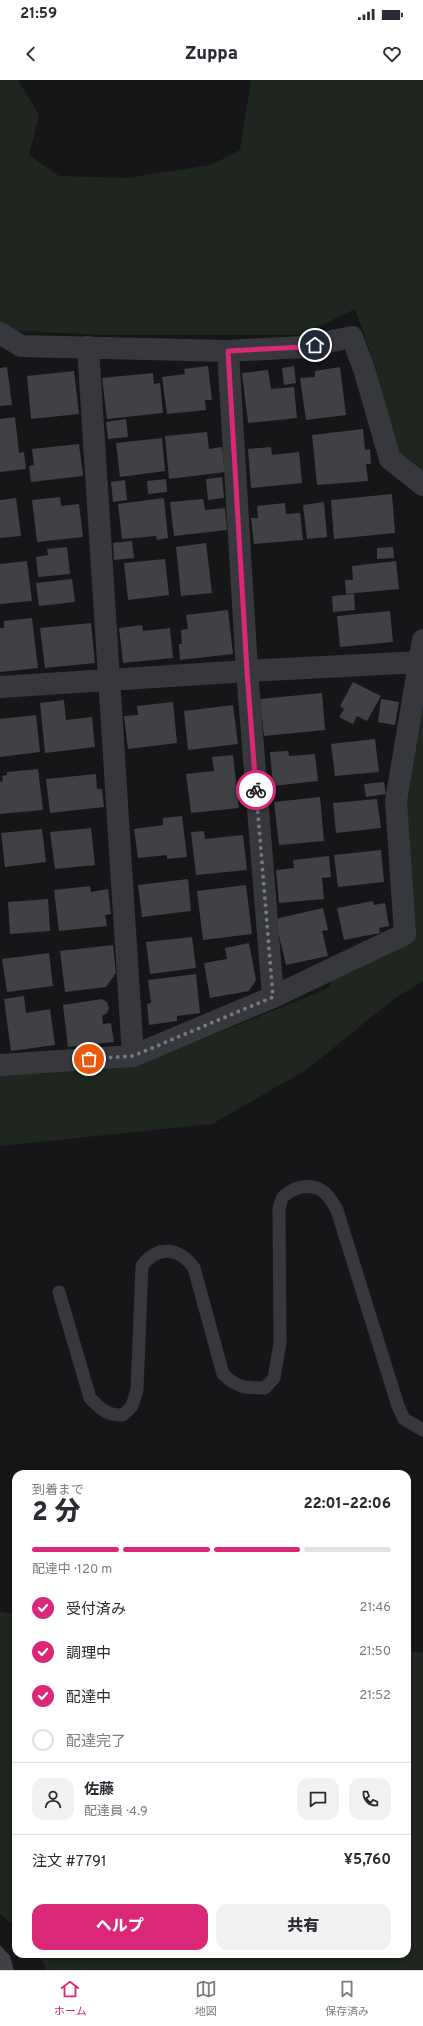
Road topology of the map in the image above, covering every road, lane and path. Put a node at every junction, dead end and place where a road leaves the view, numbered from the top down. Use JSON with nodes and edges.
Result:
{"nodes":[{"id":1,"x":0,"y":333,"type":"edge"},
{"id":2,"x":88,"y":347,"type":"junction"},
{"id":3,"x":228,"y":351,"type":"junction"},
{"id":4,"x":423,"y":485,"type":"edge"},
{"id":5,"x":423,"y":640,"type":"edge"},
{"id":6,"x":420,"y":662,"type":"junction"},
{"id":7,"x":247,"y":671,"type":"junction"},
{"id":8,"x":109,"y":680,"type":"junction"},
{"id":9,"x":0,"y":687,"type":"edge"},
{"id":10,"x":273,"y":997,"type":"junction"},
{"id":11,"x":133,"y":1056,"type":"junction"},
{"id":12,"x":0,"y":1065,"type":"edge"},
{"id":13,"x":59,"y":1292,"type":"dead end"},
{"id":14,"x":423,"y":1430,"type":"edge"}],
"edges":[{"from":1,"to":2,"type":"street"},
{"from":2,"to":3,"type":"street"},
{"from":2,"to":8,"type":"street"},
{"from":3,"to":4,"type":"street"},
{"from":3,"to":7,"type":"street"},
{"from":5,"to":6,"type":"street"},
{"from":6,"to":7,"type":"street"},
{"from":6,"to":10,"type":"street"},
{"from":7,"to":8,"type":"street"},
{"from":7,"to":10,"type":"street"},
{"from":8,"to":9,"type":"street"},
{"from":8,"to":11,"type":"street"},
{"from":10,"to":11,"type":"street"},
{"from":11,"to":12,"type":"street"},
{"from":13,"to":14,"type":"lane"}]}
